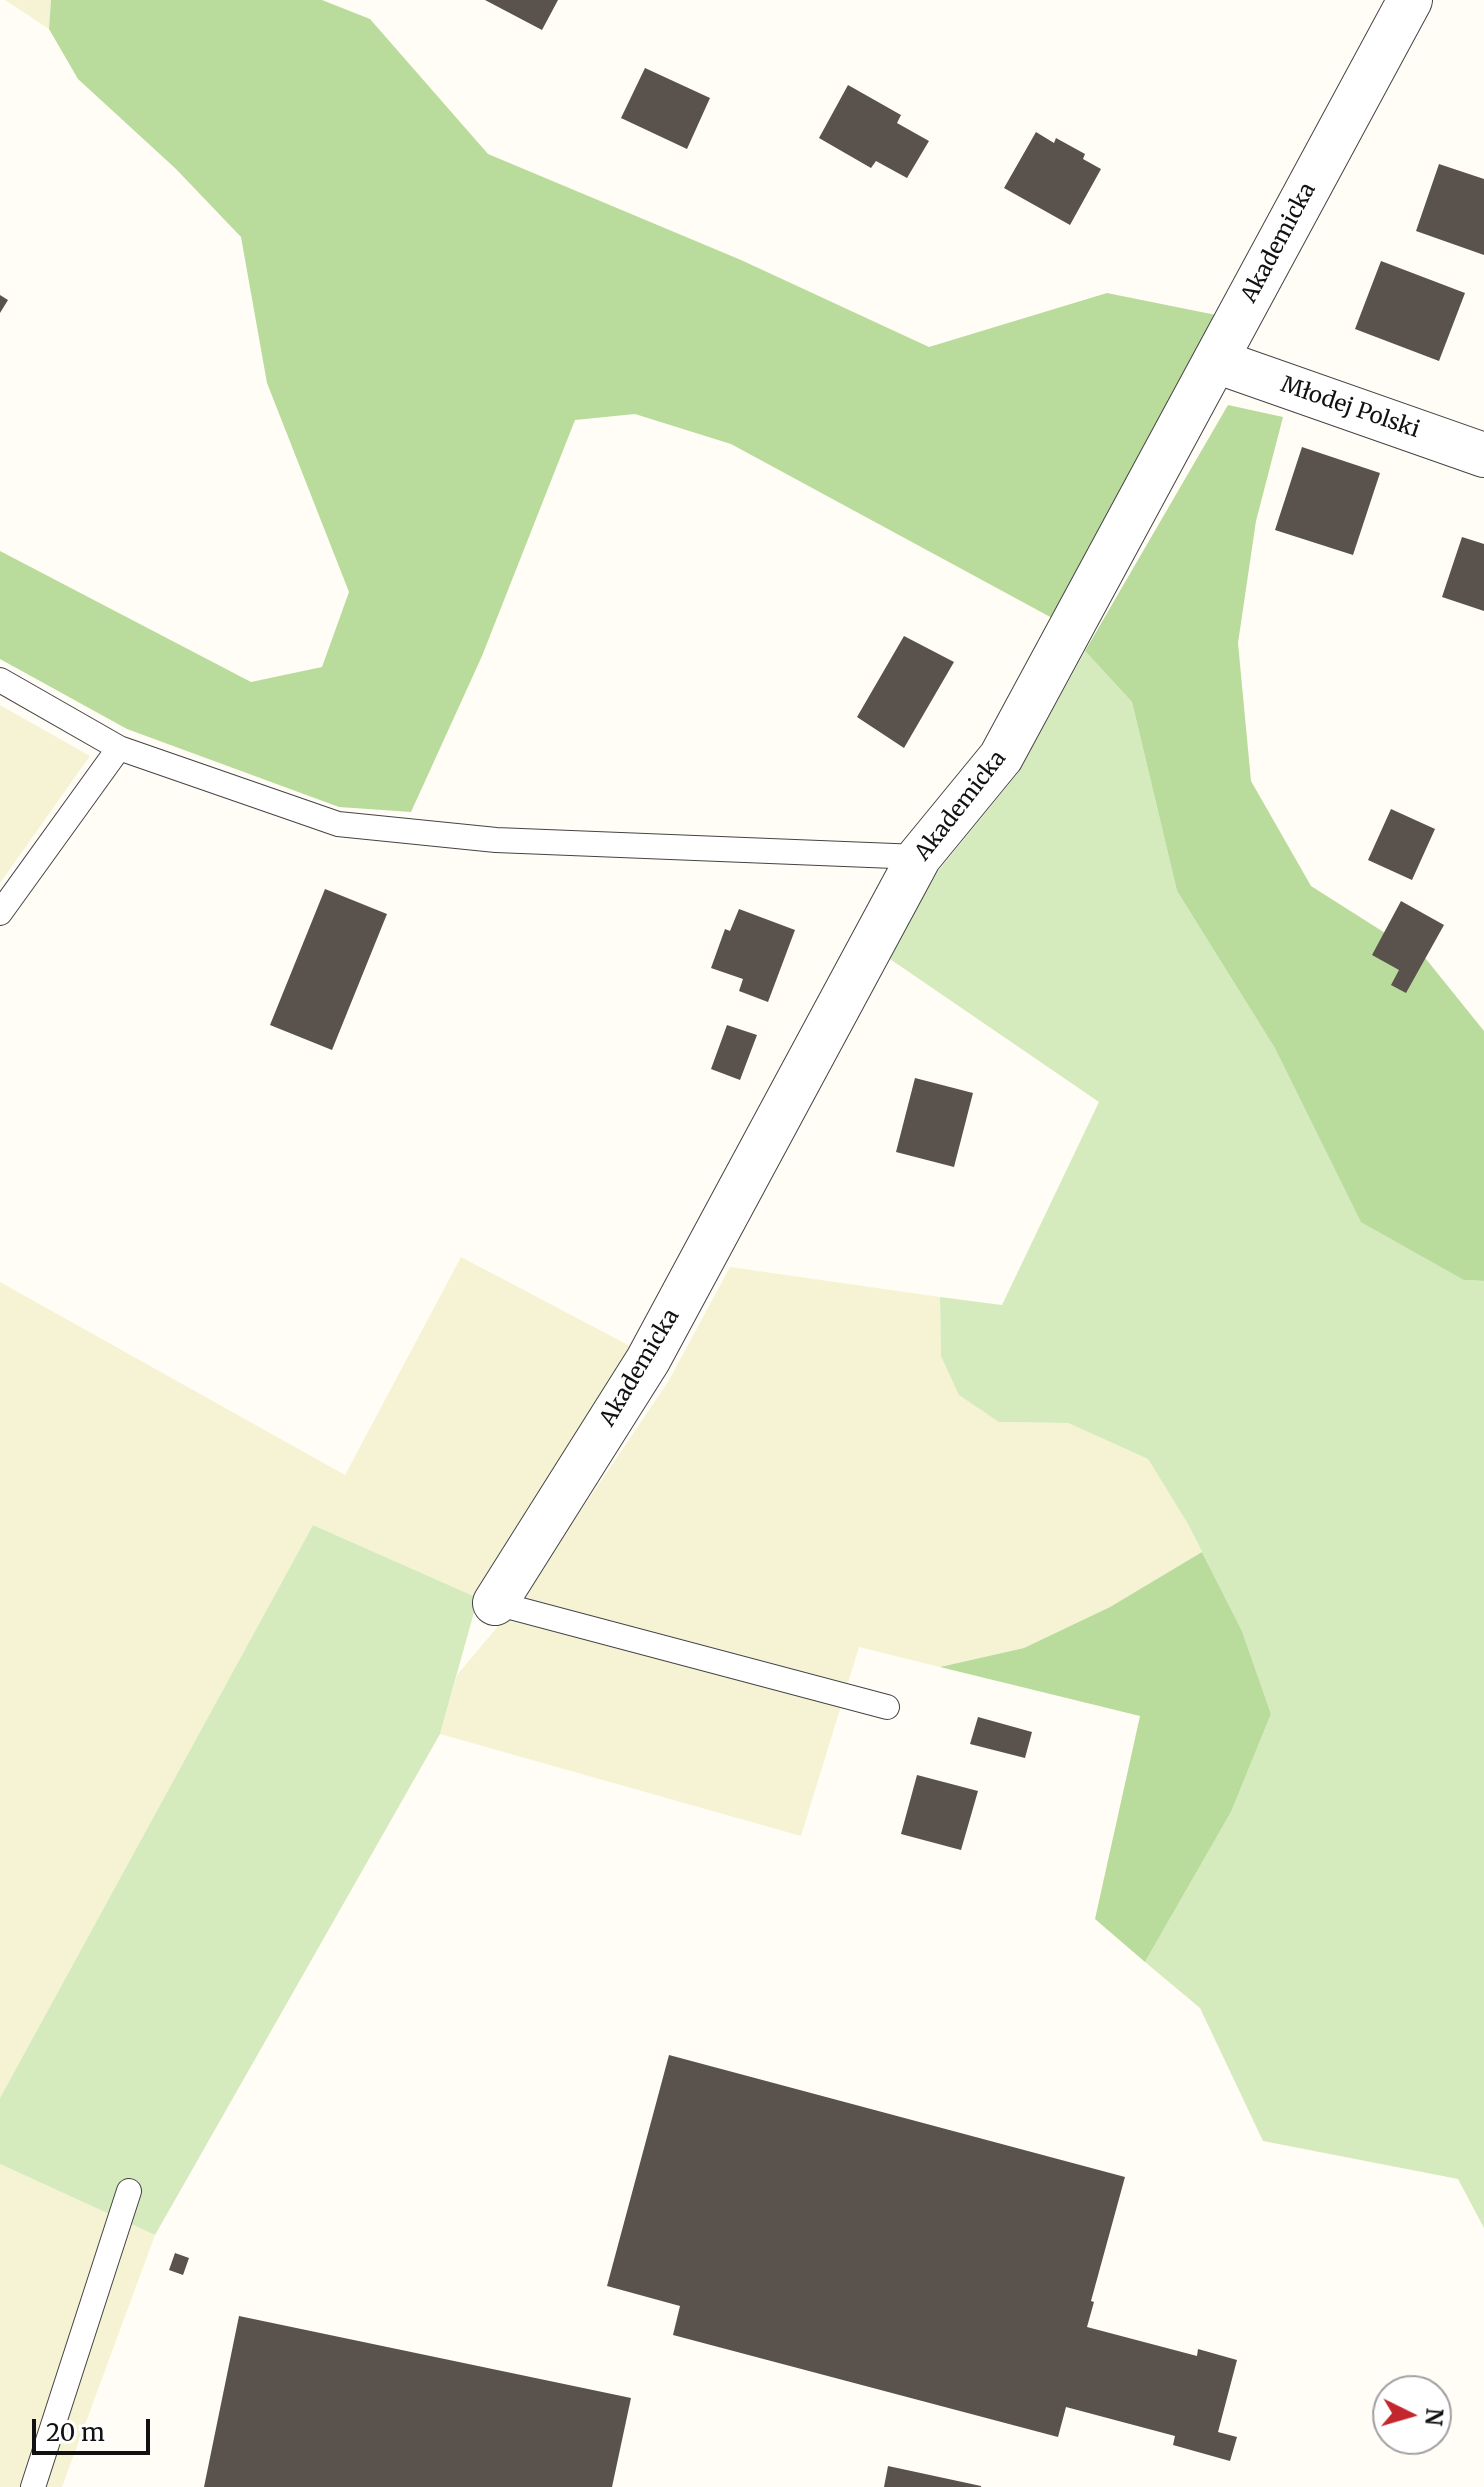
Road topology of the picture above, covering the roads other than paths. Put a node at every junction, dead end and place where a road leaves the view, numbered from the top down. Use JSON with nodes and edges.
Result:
{"nodes":[{"id":1,"x":1410,"y":0,"type":"edge"},
{"id":2,"x":1216,"y":361,"type":"junction"},
{"id":3,"x":1484,"y":455,"type":"edge"},
{"id":4,"x":0,"y":680,"type":"edge"},
{"id":5,"x":119,"y":748,"type":"junction"},
{"id":6,"x":919,"y":857,"type":"junction"},
{"id":7,"x":0,"y":913,"type":"edge"},
{"id":8,"x":495,"y":1603,"type":"joint"},
{"id":9,"x":887,"y":1707,"type":"dead end"},
{"id":10,"x":129,"y":2191,"type":"dead end"},
{"id":11,"x":33,"y":2487,"type":"edge"}],
"edges":[{"from":1,"to":2,"type":"street","name":"Akademicka"},
{"from":2,"to":3,"type":"street","name":"Młodej Polski"},
{"from":2,"to":6,"type":"street","name":"Akademicka"},
{"from":4,"to":5,"type":"lane"},
{"from":5,"to":6,"type":"lane"},
{"from":5,"to":7,"type":"lane"},
{"from":6,"to":8,"type":"street","name":"Akademicka"},
{"from":8,"to":9,"type":"lane"},
{"from":10,"to":11,"type":"lane"}]}
